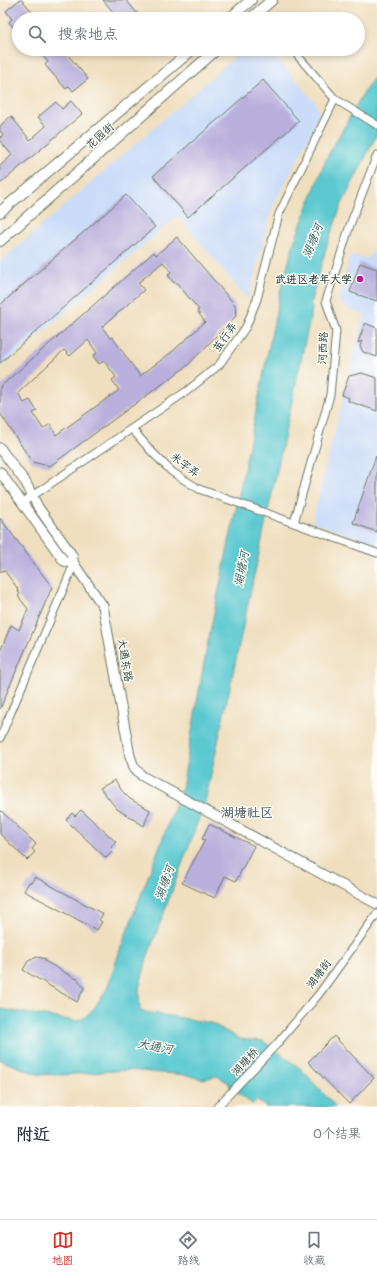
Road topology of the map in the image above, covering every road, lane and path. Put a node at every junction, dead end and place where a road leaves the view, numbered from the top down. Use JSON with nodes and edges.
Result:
{"nodes":[{"id":1,"x":251,"y":0,"type":"edge"},
{"id":2,"x":272,"y":0,"type":"edge"},
{"id":3,"x":237,"y":12,"type":"edge"},
{"id":4,"x":265,"y":12,"type":"edge"},
{"id":5,"x":185,"y":56,"type":"edge"},
{"id":6,"x":209,"y":56,"type":"edge"},
{"id":7,"x":298,"y":56,"type":"edge"},
{"id":8,"x":335,"y":99,"type":"junction"},
{"id":9,"x":377,"y":125,"type":"edge"},
{"id":10,"x":377,"y":155,"type":"edge"},
{"id":11,"x":0,"y":212,"type":"edge"},
{"id":12,"x":0,"y":241,"type":"edge"},
{"id":13,"x":132,"y":429,"type":"junction"},
{"id":14,"x":0,"y":448,"type":"edge"},
{"id":15,"x":0,"y":472,"type":"edge"},
{"id":16,"x":32,"y":496,"type":"junction"},
{"id":17,"x":22,"y":503,"type":"junction"},
{"id":18,"x":294,"y":524,"type":"junction"},
{"id":19,"x":377,"y":553,"type":"edge"},
{"id":20,"x":74,"y":564,"type":"junction"},
{"id":21,"x":0,"y":738,"type":"edge"},
{"id":22,"x":377,"y":904,"type":"edge"},
{"id":23,"x":377,"y":914,"type":"edge"},
{"id":24,"x":276,"y":1045,"type":"joint"},
{"id":25,"x":217,"y":1107,"type":"edge"}],
"edges":[{"from":1,"to":3,"type":"main road"},
{"from":2,"to":4,"type":"main road"},
{"from":5,"to":11,"type":"main road","name":"花园街"},
{"from":6,"to":12,"type":"main road","name":"花园街"},
{"from":7,"to":8,"type":"street"},
{"from":8,"to":9,"type":"street"},
{"from":8,"to":13,"type":"street","name":"茧行弄"},
{"from":10,"to":18,"type":"street","name":"河西路"},
{"from":13,"to":16,"type":"street","name":"茧行弄"},
{"from":13,"to":18,"type":"street","name":"米字弄"},
{"from":14,"to":16,"type":"street","name":"大通东路"},
{"from":15,"to":17,"type":"street","name":"大通东路"},
{"from":16,"to":17,"type":"street","name":"茧行弄"},
{"from":16,"to":20,"type":"street","name":"大通东路"},
{"from":17,"to":20,"type":"street","name":"大通东路"},
{"from":18,"to":19,"type":"street"},
{"from":20,"to":21,"type":"street"},
{"from":20,"to":22,"type":"street","name":"大通东路"},
{"from":23,"to":24,"type":"street","name":"湖塘街"},
{"from":24,"to":25,"type":"street","name":"湖塘桥"}]}
